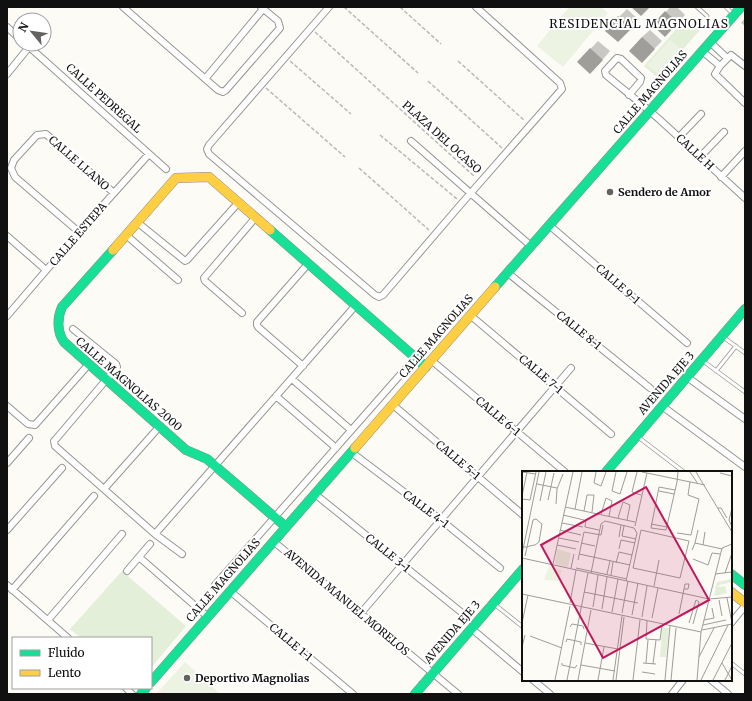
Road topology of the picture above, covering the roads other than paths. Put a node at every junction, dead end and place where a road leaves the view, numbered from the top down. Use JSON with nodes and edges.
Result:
{"nodes":[{"id":1,"x":123,"y":7,"type":"edge"},
{"id":2,"x":329,"y":7,"type":"edge"},
{"id":3,"x":476,"y":7,"type":"edge"},
{"id":4,"x":726,"y":7,"type":"edge"},
{"id":5,"x":742,"y":7,"type":"edge"},
{"id":6,"x":262,"y":8,"type":"edge"},
{"id":7,"x":699,"y":8,"type":"edge"},
{"id":8,"x":735,"y":15,"type":"junction"},
{"id":9,"x":707,"y":16,"type":"dead end"},
{"id":10,"x":710,"y":42,"type":"junction"},
{"id":11,"x":702,"y":51,"type":"junction"},
{"id":12,"x":24,"y":52,"type":"edge"},
{"id":13,"x":35,"y":52,"type":"edge"},
{"id":14,"x":727,"y":58,"type":"junction"},
{"id":15,"x":720,"y":66,"type":"junction"},
{"id":16,"x":745,"y":66,"type":"edge"},
{"id":17,"x":7,"y":74,"type":"edge"},
{"id":18,"x":205,"y":79,"type":"junction"},
{"id":19,"x":629,"y":95,"type":"junction"},
{"id":20,"x":745,"y":103,"type":"edge"},
{"id":21,"x":650,"y":111,"type":"junction"},
{"id":22,"x":701,"y":114,"type":"dead end"},
{"id":23,"x":724,"y":132,"type":"dead end"},
{"id":24,"x":679,"y":137,"type":"junction"},
{"id":25,"x":411,"y":141,"type":"dead end"},
{"id":26,"x":744,"y":151,"type":"edge"},
{"id":27,"x":149,"y":154,"type":"junction"},
{"id":28,"x":700,"y":157,"type":"junction"},
{"id":29,"x":166,"y":169,"type":"dead end"},
{"id":30,"x":721,"y":177,"type":"junction"},
{"id":31,"x":114,"y":193,"type":"junction"},
{"id":32,"x":470,"y":193,"type":"junction"},
{"id":33,"x":743,"y":195,"type":"edge"},
{"id":34,"x":239,"y":202,"type":"junction"},
{"id":35,"x":256,"y":217,"type":"junction"},
{"id":36,"x":137,"y":222,"type":"junction"},
{"id":37,"x":549,"y":225,"type":"junction"},
{"id":38,"x":79,"y":232,"type":"junction"},
{"id":39,"x":126,"y":235,"type":"junction"},
{"id":40,"x":7,"y":236,"type":"edge"},
{"id":41,"x":531,"y":246,"type":"junction"},
{"id":42,"x":308,"y":264,"type":"junction"},
{"id":43,"x":46,"y":270,"type":"junction"},
{"id":44,"x":508,"y":272,"type":"junction"},
{"id":45,"x":178,"y":280,"type":"dead end"},
{"id":46,"x":7,"y":304,"type":"edge"},
{"id":47,"x":356,"y":305,"type":"junction"},
{"id":48,"x":12,"y":309,"type":"junction"},
{"id":49,"x":745,"y":310,"type":"edge"},
{"id":50,"x":242,"y":313,"type":"dead end"},
{"id":51,"x":470,"y":315,"type":"junction"},
{"id":52,"x":7,"y":316,"type":"edge"},
{"id":53,"x":73,"y":329,"type":"dead end"},
{"id":54,"x":722,"y":336,"type":"junction"},
{"id":55,"x":687,"y":343,"type":"dead end"},
{"id":56,"x":736,"y":346,"type":"junction"},
{"id":57,"x":745,"y":353,"type":"edge"},
{"id":58,"x":415,"y":358,"type":"junction"},
{"id":59,"x":701,"y":360,"type":"junction"},
{"id":60,"x":428,"y":363,"type":"junction"},
{"id":61,"x":89,"y":364,"type":"junction"},
{"id":62,"x":302,"y":366,"type":"junction"},
{"id":63,"x":571,"y":368,"type":"dead end"},
{"id":64,"x":716,"y":371,"type":"junction"},
{"id":65,"x":687,"y":377,"type":"junction"},
{"id":66,"x":292,"y":379,"type":"junction"},
{"id":67,"x":107,"y":380,"type":"junction"},
{"id":68,"x":555,"y":386,"type":"junction"},
{"id":69,"x":650,"y":388,"type":"dead end"},
{"id":70,"x":745,"y":392,"type":"edge"},
{"id":71,"x":276,"y":396,"type":"junction"},
{"id":72,"x":393,"y":404,"type":"junction"},
{"id":73,"x":7,"y":406,"type":"edge"},
{"id":74,"x":662,"y":406,"type":"junction"},
{"id":75,"x":745,"y":419,"type":"edge"},
{"id":76,"x":160,"y":426,"type":"junction"},
{"id":77,"x":351,"y":430,"type":"junction"},
{"id":78,"x":517,"y":432,"type":"junction"},
{"id":79,"x":611,"y":434,"type":"dead end"},
{"id":80,"x":636,"y":436,"type":"junction"},
{"id":81,"x":29,"y":438,"type":"dead end"},
{"id":82,"x":336,"y":448,"type":"junction"},
{"id":83,"x":351,"y":452,"type":"junction"},
{"id":84,"x":7,"y":463,"type":"edge"},
{"id":85,"x":215,"y":466,"type":"junction"},
{"id":86,"x":745,"y":467,"type":"edge"},
{"id":87,"x":62,"y":468,"type":"dead end"},
{"id":88,"x":564,"y":471,"type":"edge"},
{"id":89,"x":610,"y":471,"type":"edge"},
{"id":90,"x":683,"y":471,"type":"edge"},
{"id":91,"x":478,"y":477,"type":"junction"},
{"id":92,"x":104,"y":489,"type":"junction"},
{"id":93,"x":315,"y":494,"type":"junction"},
{"id":94,"x":94,"y":496,"type":"dead end"},
{"id":95,"x":522,"y":514,"type":"edge"},
{"id":96,"x":275,"y":517,"type":"junction"},
{"id":97,"x":441,"y":520,"type":"junction"},
{"id":98,"x":286,"y":527,"type":"junction"},
{"id":99,"x":7,"y":530,"type":"edge"},
{"id":100,"x":122,"y":534,"type":"dead end"},
{"id":101,"x":154,"y":534,"type":"junction"},
{"id":102,"x":273,"y":541,"type":"junction"},
{"id":103,"x":150,"y":544,"type":"dead end"},
{"id":104,"x":182,"y":554,"type":"dead end"},
{"id":105,"x":139,"y":557,"type":"junction"},
{"id":106,"x":402,"y":564,"type":"junction"},
{"id":107,"x":500,"y":568,"type":"dead end"},
{"id":108,"x":522,"y":570,"type":"edge"},
{"id":109,"x":127,"y":571,"type":"dead end"},
{"id":110,"x":732,"y":575,"type":"edge"},
{"id":111,"x":7,"y":585,"type":"edge"},
{"id":112,"x":215,"y":585,"type":"dead end"},
{"id":113,"x":745,"y":585,"type":"edge"},
{"id":114,"x":12,"y":590,"type":"junction"},
{"id":115,"x":230,"y":591,"type":"junction"},
{"id":116,"x":732,"y":593,"type":"edge"},
{"id":117,"x":493,"y":603,"type":"junction"},
{"id":118,"x":745,"y":603,"type":"edge"},
{"id":119,"x":745,"y":606,"type":"edge"},
{"id":120,"x":461,"y":612,"type":"dead end"},
{"id":121,"x":361,"y":613,"type":"junction"},
{"id":122,"x":208,"y":617,"type":"junction"},
{"id":123,"x":48,"y":620,"type":"junction"},
{"id":124,"x":732,"y":622,"type":"edge"},
{"id":125,"x":522,"y":626,"type":"edge"},
{"id":126,"x":472,"y":629,"type":"junction"},
{"id":127,"x":67,"y":637,"type":"edge"},
{"id":128,"x":732,"y":664,"type":"edge"},
{"id":129,"x":522,"y":671,"type":"edge"},
{"id":130,"x":432,"y":673,"type":"junction"},
{"id":131,"x":745,"y":674,"type":"edge"},
{"id":132,"x":152,"y":681,"type":"edge"},
{"id":133,"x":534,"y":681,"type":"edge"},
{"id":134,"x":683,"y":681,"type":"edge"},
{"id":135,"x":712,"y":681,"type":"edge"},
{"id":136,"x":353,"y":694,"type":"edge"},
{"id":137,"x":415,"y":694,"type":"edge"},
{"id":138,"x":458,"y":694,"type":"edge"},
{"id":139,"x":550,"y":694,"type":"edge"},
{"id":140,"x":672,"y":694,"type":"edge"},
{"id":141,"x":728,"y":694,"type":"edge"}],
"edges":[{"from":1,"to":18,"type":"street"},
{"from":2,"to":32,"type":"street"},
{"from":3,"to":32,"type":"street"},
{"from":4,"to":8,"type":"lane"},
{"from":5,"to":8,"type":"street","name":"CALLE MAGNOLIAS"},
{"from":6,"to":18,"type":"street"},
{"from":6,"to":18,"type":"street"},
{"from":7,"to":9,"type":"lane"},
{"from":8,"to":10,"type":"street","name":"CALLE MAGNOLIAS"},
{"from":10,"to":11,"type":"street","name":"CALLE MAGNOLIAS"},
{"from":10,"to":14,"type":"street"},
{"from":11,"to":15,"type":"street"},
{"from":11,"to":21,"type":"street","name":"CALLE MAGNOLIAS"},
{"from":12,"to":17,"type":"street"},
{"from":13,"to":27,"type":"street","name":"CALLE PEDREGAL"},
{"from":14,"to":15,"type":"street"},
{"from":14,"to":16,"type":"street"},
{"from":15,"to":20,"type":"street"},
{"from":19,"to":19,"type":"street","name":"CALLE H"},
{"from":19,"to":21,"type":"street","name":"CALLE H"},
{"from":21,"to":24,"type":"street","name":"CALLE H"},
{"from":21,"to":37,"type":"street","name":"CALLE MAGNOLIAS"},
{"from":22,"to":24,"type":"street"},
{"from":23,"to":28,"type":"street"},
{"from":24,"to":28,"type":"street","name":"CALLE H"},
{"from":25,"to":32,"type":"street"},
{"from":26,"to":30,"type":"street"},
{"from":27,"to":29,"type":"street","name":"CALLE PEDREGAL"},
{"from":27,"to":31,"type":"street","name":"CALLE ESTEPA"},
{"from":28,"to":30,"type":"street","name":"CALLE H"},
{"from":30,"to":33,"type":"street","name":"CALLE H"},
{"from":31,"to":38,"type":"street","name":"CALLE ESTEPA"},
{"from":31,"to":38,"type":"street","name":"CALLE LLANO"},
{"from":32,"to":41,"type":"street"},
{"from":34,"to":35,"type":"street"},
{"from":34,"to":36,"type":"street","name":"CALLE MAGNOLIAS 2000"},
{"from":34,"to":36,"type":"street"},
{"from":35,"to":42,"type":"street"},
{"from":35,"to":50,"type":"street"},
{"from":36,"to":39,"type":"street","name":"CALLE MAGNOLIAS 2000"},
{"from":37,"to":41,"type":"street","name":"CALLE MAGNOLIAS"},
{"from":37,"to":55,"type":"street","name":"CALLE 9-1"},
{"from":38,"to":43,"type":"street","name":"CALLE ESTEPA"},
{"from":39,"to":45,"type":"street"},
{"from":39,"to":61,"type":"street","name":"CALLE MAGNOLIAS 2000"},
{"from":40,"to":43,"type":"street"},
{"from":41,"to":44,"type":"street","name":"CALLE MAGNOLIAS"},
{"from":42,"to":47,"type":"street"},
{"from":42,"to":62,"type":"street"},
{"from":43,"to":48,"type":"street","name":"CALLE ESTEPA"},
{"from":44,"to":51,"type":"street","name":"CALLE MAGNOLIAS"},
{"from":44,"to":69,"type":"street","name":"CALLE 8-1"},
{"from":46,"to":48,"type":"street"},
{"from":47,"to":58,"type":"street"},
{"from":47,"to":62,"type":"street"},
{"from":48,"to":52,"type":"street","name":"CALLE ESTEPA"},
{"from":49,"to":54,"type":"street","name":"AVENIDA EJE 3"},
{"from":51,"to":60,"type":"street","name":"CALLE MAGNOLIAS"},
{"from":51,"to":68,"type":"street","name":"CALLE 7-1"},
{"from":53,"to":67,"type":"street"},
{"from":54,"to":56,"type":"lane"},
{"from":54,"to":59,"type":"street","name":"AVENIDA EJE 3"},
{"from":56,"to":57,"type":"lane"},
{"from":56,"to":64,"type":"lane"},
{"from":58,"to":60,"type":"street"},
{"from":58,"to":77,"type":"street"},
{"from":59,"to":64,"type":"lane"},
{"from":59,"to":65,"type":"street","name":"AVENIDA EJE 3"},
{"from":60,"to":72,"type":"street","name":"CALLE MAGNOLIAS"},
{"from":60,"to":78,"type":"street","name":"CALLE 6-1"},
{"from":61,"to":67,"type":"street","name":"CALLE MAGNOLIAS 2000"},
{"from":61,"to":73,"type":"street"},
{"from":62,"to":66,"type":"street"},
{"from":63,"to":68,"type":"street"},
{"from":64,"to":70,"type":"lane"},
{"from":65,"to":74,"type":"street","name":"AVENIDA EJE 3"},
{"from":65,"to":75,"type":"street"},
{"from":66,"to":71,"type":"street"},
{"from":66,"to":77,"type":"street"},
{"from":67,"to":76,"type":"street","name":"CALLE MAGNOLIAS 2000"},
{"from":67,"to":92,"type":"street"},
{"from":68,"to":78,"type":"street"},
{"from":68,"to":79,"type":"street","name":"CALLE 7-1"},
{"from":71,"to":82,"type":"street"},
{"from":71,"to":85,"type":"street"},
{"from":72,"to":83,"type":"street","name":"CALLE MAGNOLIAS"},
{"from":72,"to":91,"type":"street","name":"CALLE 5-1"},
{"from":74,"to":80,"type":"street","name":"AVENIDA EJE 3"},
{"from":74,"to":86,"type":"street"},
{"from":76,"to":85,"type":"street","name":"CALLE MAGNOLIAS 2000"},
{"from":76,"to":92,"type":"street"},
{"from":77,"to":82,"type":"street"},
{"from":78,"to":88,"type":"street","name":"CALLE 6-1"},
{"from":78,"to":91,"type":"street"},
{"from":80,"to":89,"type":"street","name":"AVENIDA EJE 3"},
{"from":80,"to":90,"type":"lane"},
{"from":81,"to":84,"type":"street"},
{"from":82,"to":96,"type":"street"},
{"from":83,"to":93,"type":"street","name":"CALLE MAGNOLIAS"},
{"from":83,"to":97,"type":"street","name":"CALLE 4-1"},
{"from":85,"to":96,"type":"street","name":"CALLE MAGNOLIAS 2000"},
{"from":85,"to":101,"type":"street"},
{"from":87,"to":99,"type":"street"},
{"from":91,"to":95,"type":"street","name":"CALLE 5-1"},
{"from":91,"to":97,"type":"street"},
{"from":92,"to":101,"type":"street"},
{"from":93,"to":98,"type":"street","name":"CALLE MAGNOLIAS"},
{"from":93,"to":106,"type":"street","name":"CALLE 3-1"},
{"from":94,"to":114,"type":"street"},
{"from":96,"to":98,"type":"street","name":"CALLE MAGNOLIAS 2000"},
{"from":96,"to":112,"type":"street"},
{"from":97,"to":106,"type":"street"},
{"from":97,"to":107,"type":"street","name":"CALLE 4-1"},
{"from":98,"to":102,"type":"street","name":"CALLE MAGNOLIAS"},
{"from":100,"to":123,"type":"street"},
{"from":101,"to":104,"type":"street"},
{"from":102,"to":115,"type":"street","name":"CALLE MAGNOLIAS"},
{"from":102,"to":121,"type":"street","name":"AVENIDA MANUEL MORELOS"},
{"from":103,"to":105,"type":"street"},
{"from":105,"to":109,"type":"street"},
{"from":105,"to":122,"type":"street"},
{"from":106,"to":120,"type":"street","name":"CALLE 3-1"},
{"from":106,"to":121,"type":"street"},
{"from":108,"to":117,"type":"street","name":"AVENIDA EJE 3"},
{"from":110,"to":113,"type":"street"},
{"from":111,"to":114,"type":"street"},
{"from":114,"to":123,"type":"street"},
{"from":115,"to":122,"type":"street","name":"CALLE MAGNOLIAS"},
{"from":115,"to":136,"type":"street","name":"CALLE 1-1"},
{"from":116,"to":118,"type":"street"},
{"from":117,"to":125,"type":"lane"},
{"from":117,"to":126,"type":"street","name":"AVENIDA EJE 3"},
{"from":119,"to":124,"type":"street"},
{"from":121,"to":130,"type":"street","name":"AVENIDA MANUEL MORELOS"},
{"from":122,"to":132,"type":"street","name":"CALLE MAGNOLIAS"},
{"from":123,"to":127,"type":"street"},
{"from":126,"to":129,"type":"street"},
{"from":126,"to":130,"type":"street","name":"AVENIDA EJE 3"},
{"from":128,"to":131,"type":"lane"},
{"from":130,"to":137,"type":"street","name":"AVENIDA EJE 3"},
{"from":130,"to":138,"type":"street","name":"AVENIDA MANUEL MORELOS"},
{"from":133,"to":139,"type":"street"},
{"from":134,"to":140,"type":"street"},
{"from":135,"to":141,"type":"street"}]}
